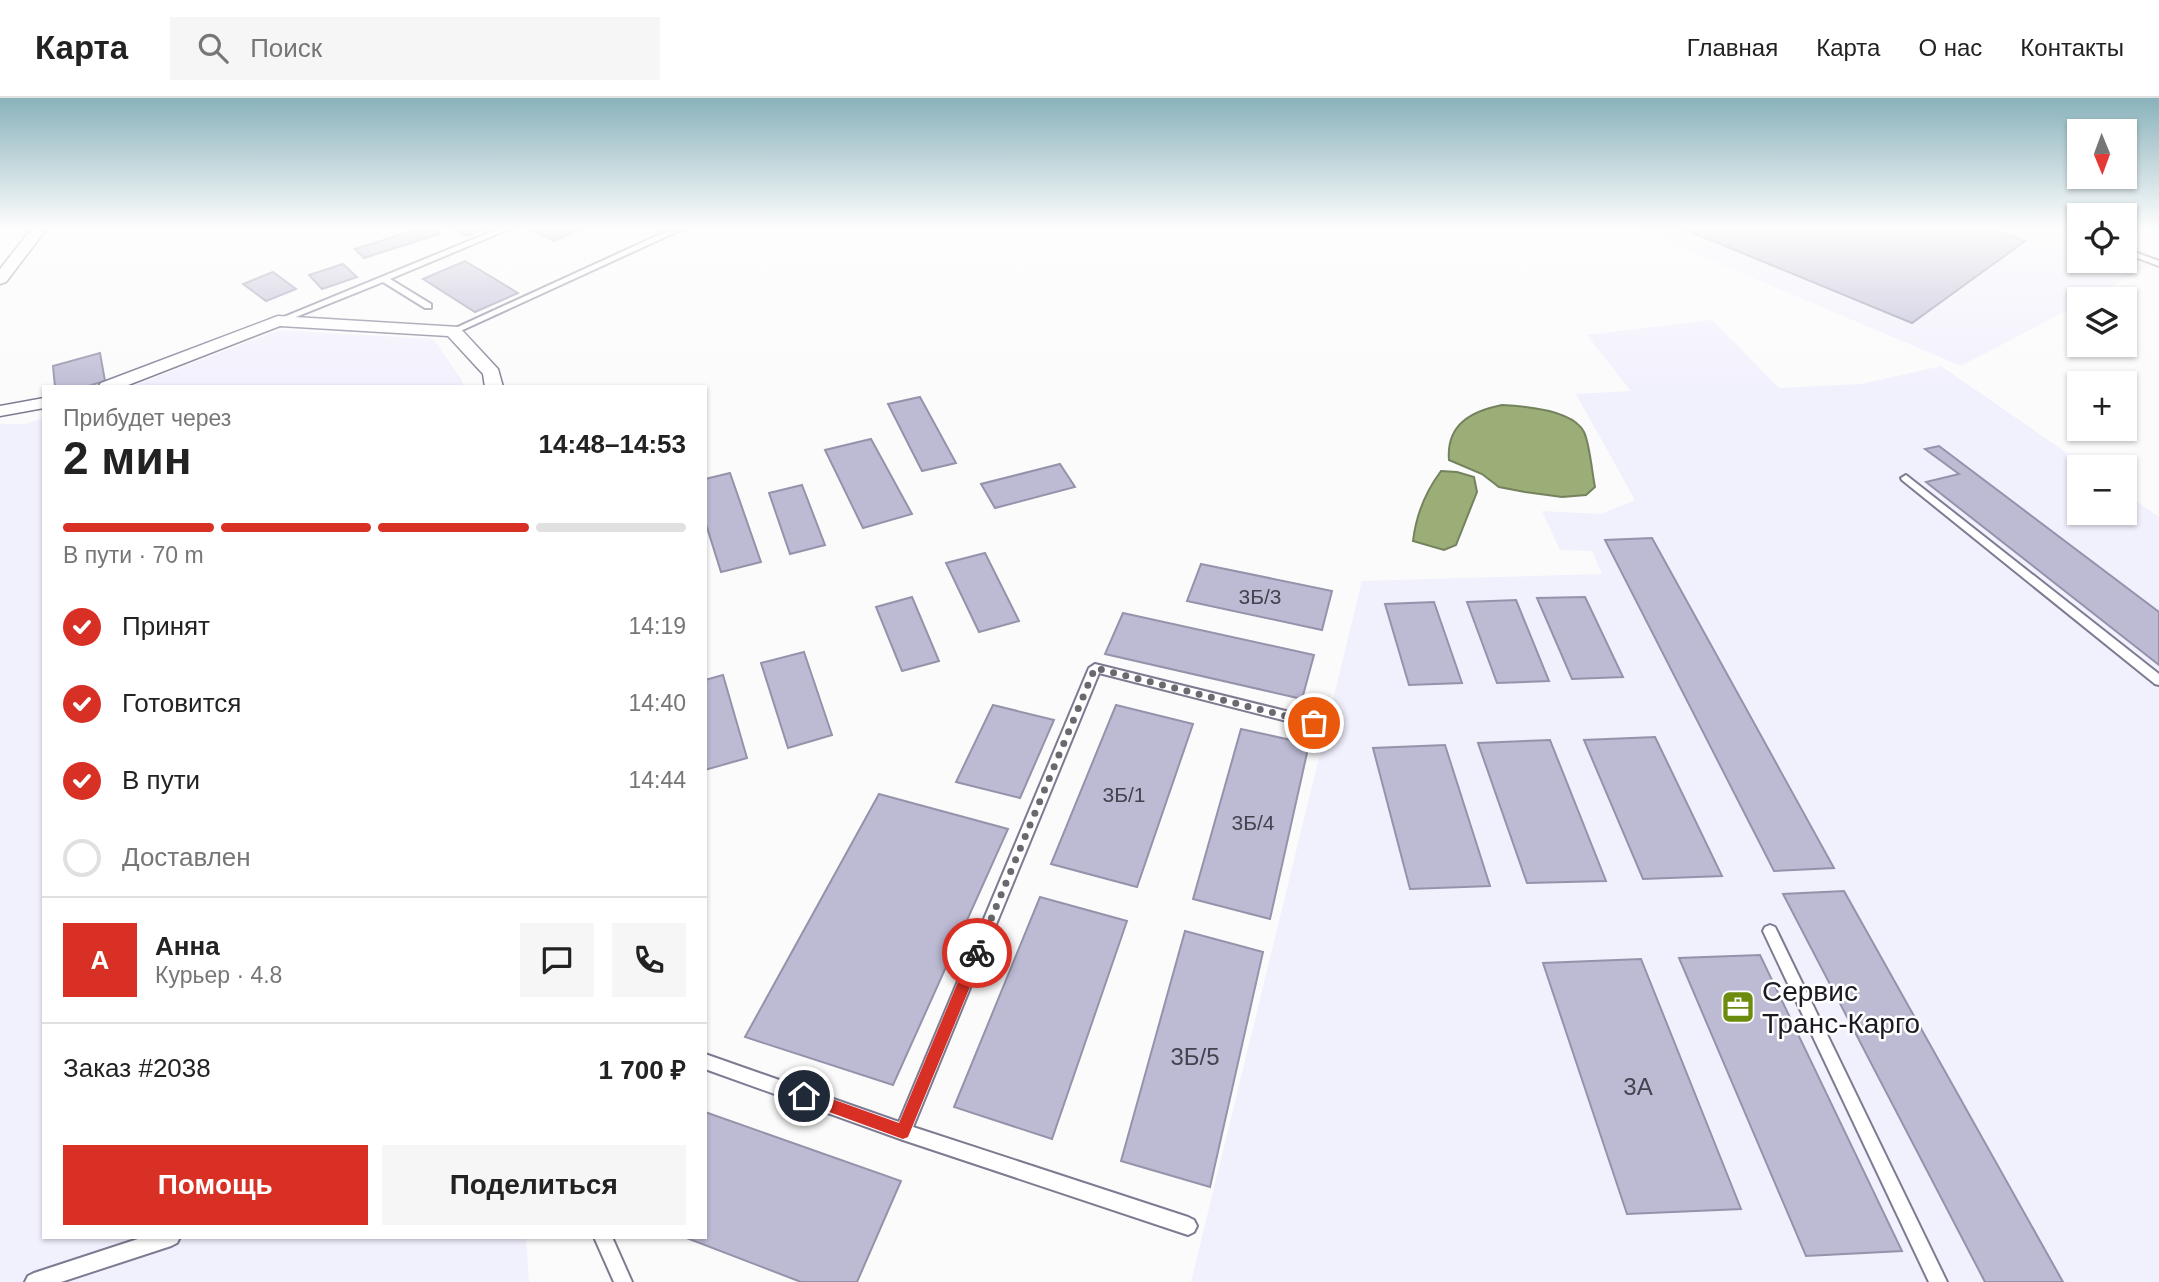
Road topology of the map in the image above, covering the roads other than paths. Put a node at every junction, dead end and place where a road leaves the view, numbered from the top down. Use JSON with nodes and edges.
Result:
{"nodes":[{"id":1,"x":373,"y":282,"type":"edge"},
{"id":2,"x":390,"y":282,"type":"edge"},
{"id":3,"x":561,"y":282,"type":"edge"},
{"id":4,"x":428,"y":306,"type":"dead end"},
{"id":5,"x":278,"y":321,"type":"junction"},
{"id":6,"x":453,"y":331,"type":"junction"},
{"id":7,"x":112,"y":385,"type":"edge"},
{"id":8,"x":494,"y":385,"type":"edge"},
{"id":9,"x":42,"y":403,"type":"edge"},
{"id":10,"x":0,"y":411,"type":"edge"},
{"id":11,"x":1906,"y":478,"type":"dead end"},
{"id":12,"x":2159,"y":681,"type":"edge"},
{"id":13,"x":1314,"y":723,"type":"dead end"},
{"id":14,"x":1770,"y":932,"type":"dead end"},
{"id":15,"x":707,"y":1061,"type":"edge"},
{"id":16,"x":903,"y":1132,"type":"junction"},
{"id":17,"x":1188,"y":1226,"type":"dead end"},
{"id":18,"x":165,"y":1239,"type":"edge"},
{"id":19,"x":604,"y":1239,"type":"edge"},
{"id":20,"x":34,"y":1282,"type":"edge"},
{"id":21,"x":623,"y":1282,"type":"edge"},
{"id":22,"x":1937,"y":1282,"type":"edge"}],
"edges":[{"from":1,"to":5,"type":"lane"},
{"from":2,"to":4,"type":"lane"},
{"from":3,"to":6,"type":"lane"},
{"from":5,"to":6,"type":"street"},
{"from":5,"to":7,"type":"street"},
{"from":6,"to":8,"type":"street"},
{"from":9,"to":10,"type":"street"},
{"from":11,"to":12,"type":"lane"},
{"from":13,"to":16,"type":"lane"},
{"from":14,"to":22,"type":"lane"},
{"from":15,"to":16,"type":"lane"},
{"from":16,"to":17,"type":"lane"},
{"from":18,"to":20,"type":"lane"},
{"from":19,"to":21,"type":"lane"}]}
